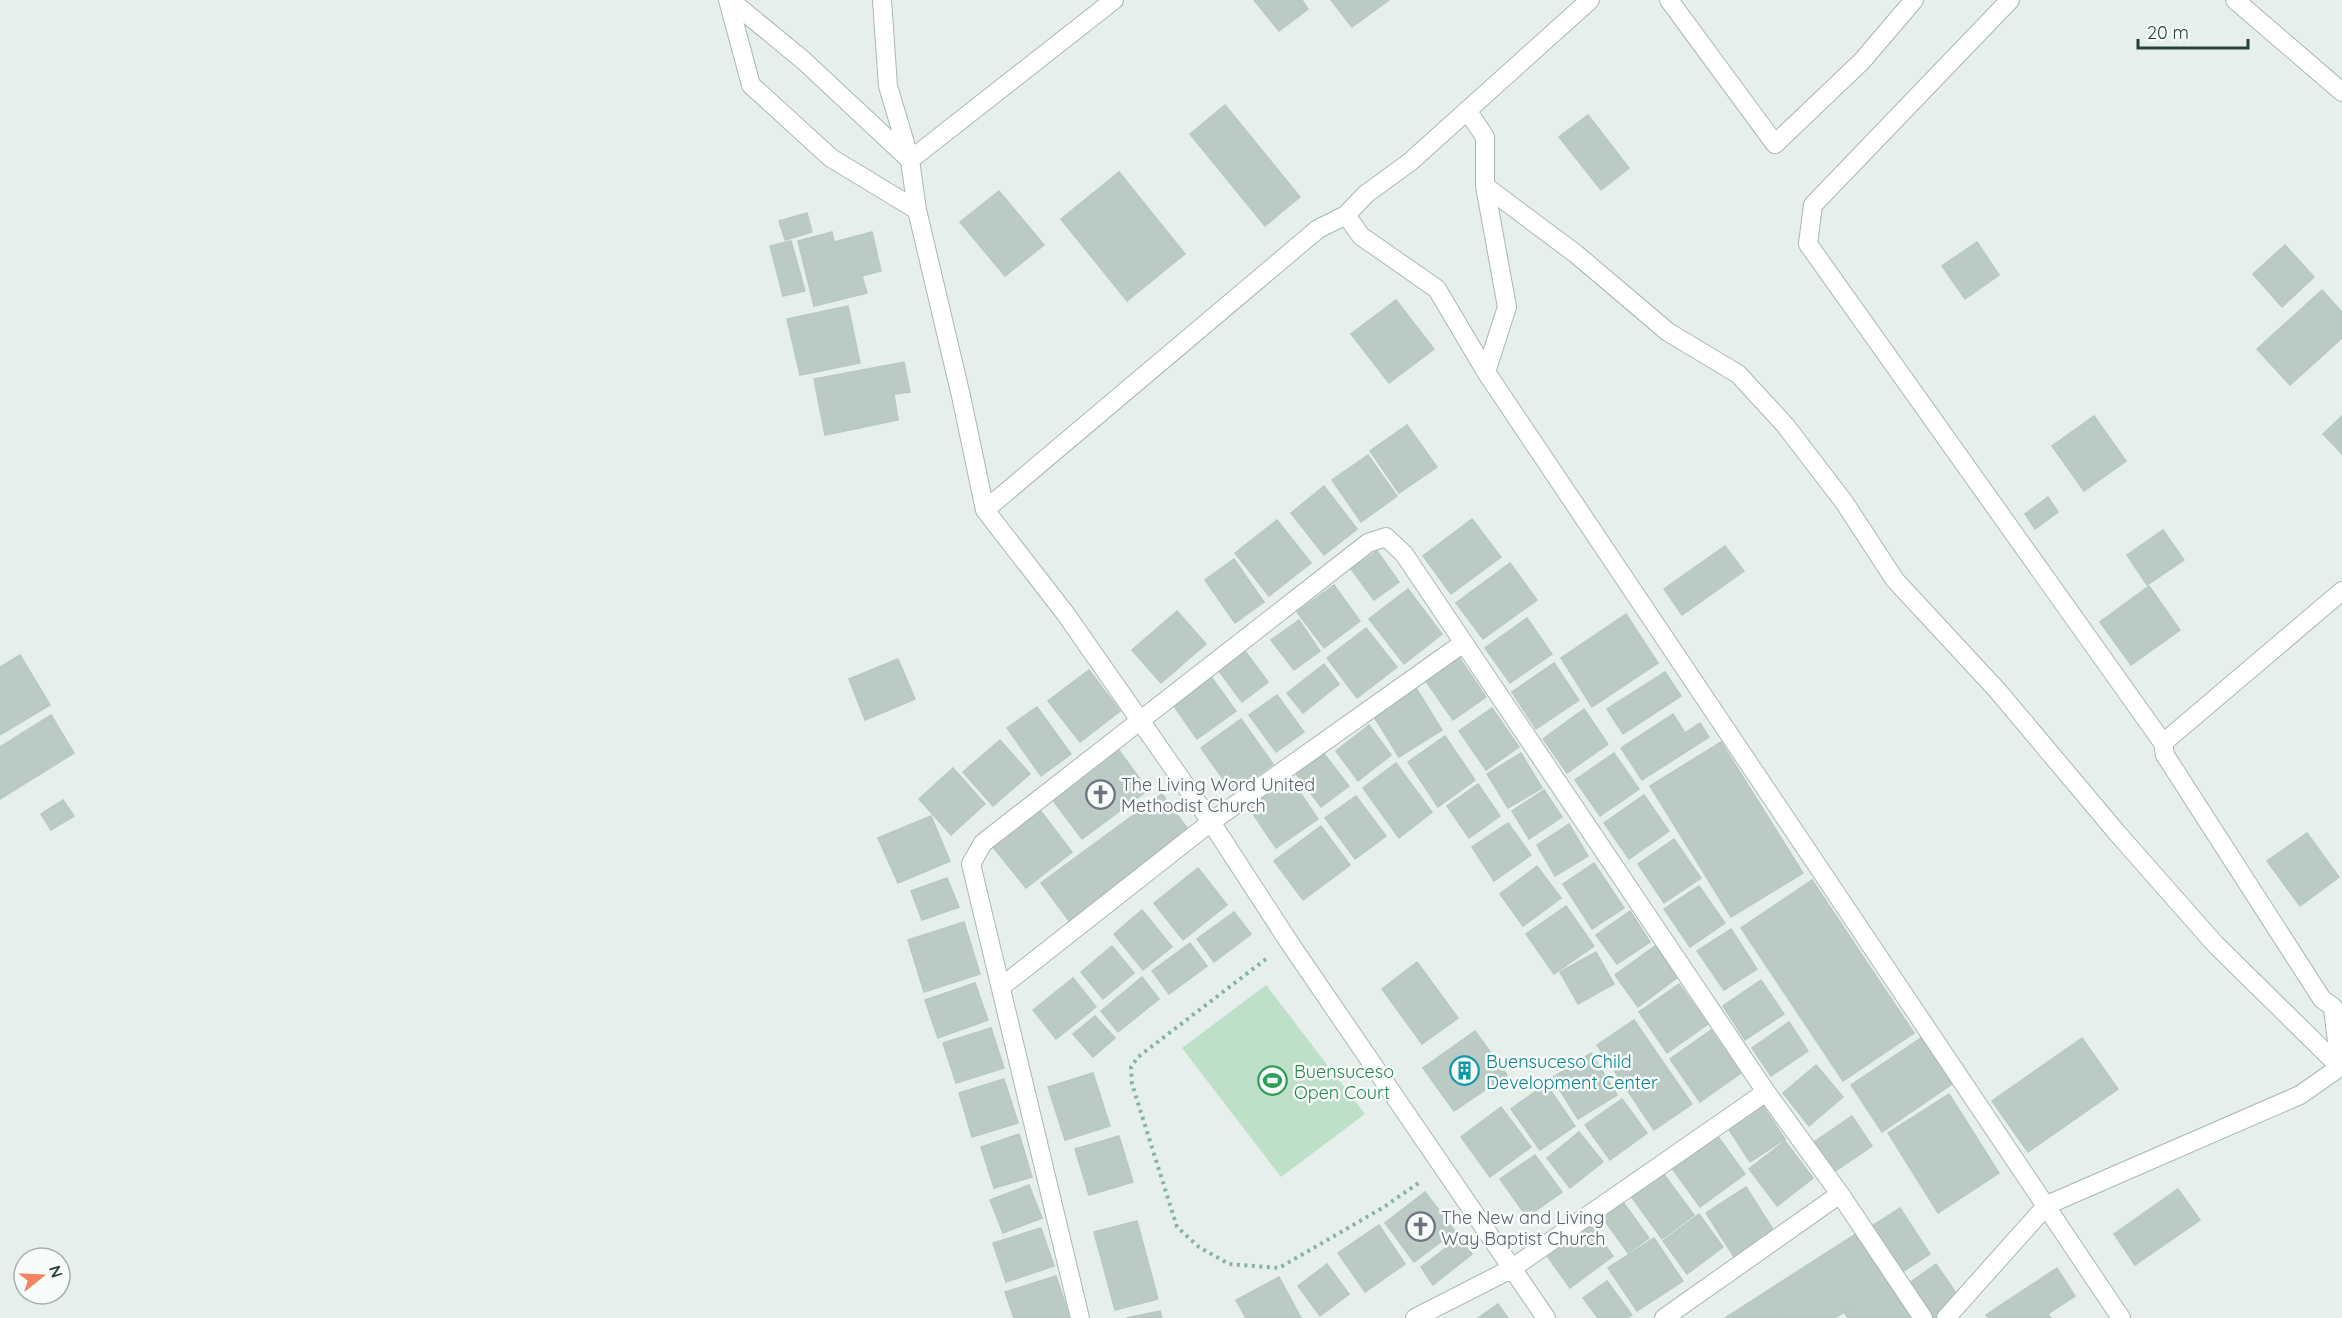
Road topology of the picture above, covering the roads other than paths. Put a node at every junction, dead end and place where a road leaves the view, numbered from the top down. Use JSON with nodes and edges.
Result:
{"nodes":[{"id":1,"x":729,"y":0,"type":"edge"},
{"id":2,"x":882,"y":0,"type":"edge"},
{"id":3,"x":1114,"y":0,"type":"edge"},
{"id":4,"x":1590,"y":0,"type":"edge"},
{"id":5,"x":1669,"y":0,"type":"edge"},
{"id":6,"x":1914,"y":0,"type":"edge"},
{"id":7,"x":2010,"y":0,"type":"edge"},
{"id":8,"x":2235,"y":0,"type":"edge"},
{"id":9,"x":2342,"y":92,"type":"edge"},
{"id":10,"x":1467,"y":110,"type":"junction"},
{"id":11,"x":910,"y":160,"type":"junction"},
{"id":12,"x":1485,"y":186,"type":"junction"},
{"id":13,"x":917,"y":210,"type":"junction"},
{"id":14,"x":1346,"y":214,"type":"junction"},
{"id":15,"x":1486,"y":372,"type":"junction"},
{"id":16,"x":986,"y":510,"type":"junction"},
{"id":17,"x":2342,"y":591,"type":"edge"},
{"id":18,"x":1462,"y":644,"type":"junction"},
{"id":19,"x":1140,"y":721,"type":"junction"},
{"id":20,"x":2163,"y":743,"type":"junction"},
{"id":21,"x":1211,"y":822,"type":"junction"},
{"id":22,"x":1001,"y":987,"type":"junction"},
{"id":23,"x":2339,"y":1009,"type":"edge"},
{"id":24,"x":2340,"y":1067,"type":"junction"},
{"id":25,"x":1766,"y":1092,"type":"junction"},
{"id":26,"x":1840,"y":1194,"type":"junction"},
{"id":27,"x":2047,"y":1205,"type":"junction"},
{"id":28,"x":1511,"y":1269,"type":"junction"},
{"id":29,"x":1080,"y":1318,"type":"edge"},
{"id":30,"x":1415,"y":1318,"type":"edge"},
{"id":31,"x":1546,"y":1318,"type":"edge"},
{"id":32,"x":1664,"y":1318,"type":"edge"},
{"id":33,"x":1923,"y":1318,"type":"edge"},
{"id":34,"x":1946,"y":1318,"type":"edge"},
{"id":35,"x":2121,"y":1318,"type":"edge"}],
"edges":[{"from":1,"to":11,"type":"street"},
{"from":1,"to":13,"type":"street"},
{"from":2,"to":11,"type":"street"},
{"from":3,"to":11,"type":"street"},
{"from":4,"to":10,"type":"street"},
{"from":5,"to":6,"type":"street"},
{"from":7,"to":20,"type":"street"},
{"from":8,"to":9,"type":"street"},
{"from":10,"to":12,"type":"street"},
{"from":10,"to":14,"type":"street"},
{"from":11,"to":13,"type":"street"},
{"from":12,"to":15,"type":"street"},
{"from":12,"to":24,"type":"street"},
{"from":13,"to":16,"type":"street"},
{"from":14,"to":15,"type":"street"},
{"from":14,"to":16,"type":"street"},
{"from":15,"to":27,"type":"street"},
{"from":16,"to":19,"type":"street"},
{"from":17,"to":20,"type":"street"},
{"from":18,"to":19,"type":"street"},
{"from":18,"to":21,"type":"street"},
{"from":18,"to":25,"type":"street"},
{"from":19,"to":21,"type":"street"},
{"from":19,"to":22,"type":"street"},
{"from":20,"to":23,"type":"street"},
{"from":21,"to":22,"type":"street"},
{"from":21,"to":28,"type":"street"},
{"from":22,"to":29,"type":"street"},
{"from":23,"to":24,"type":"street"},
{"from":24,"to":27,"type":"street"},
{"from":25,"to":26,"type":"street"},
{"from":25,"to":28,"type":"street"},
{"from":26,"to":32,"type":"street"},
{"from":26,"to":33,"type":"street"},
{"from":27,"to":34,"type":"street"},
{"from":27,"to":35,"type":"street"},
{"from":28,"to":30,"type":"street"},
{"from":28,"to":31,"type":"street"}]}
